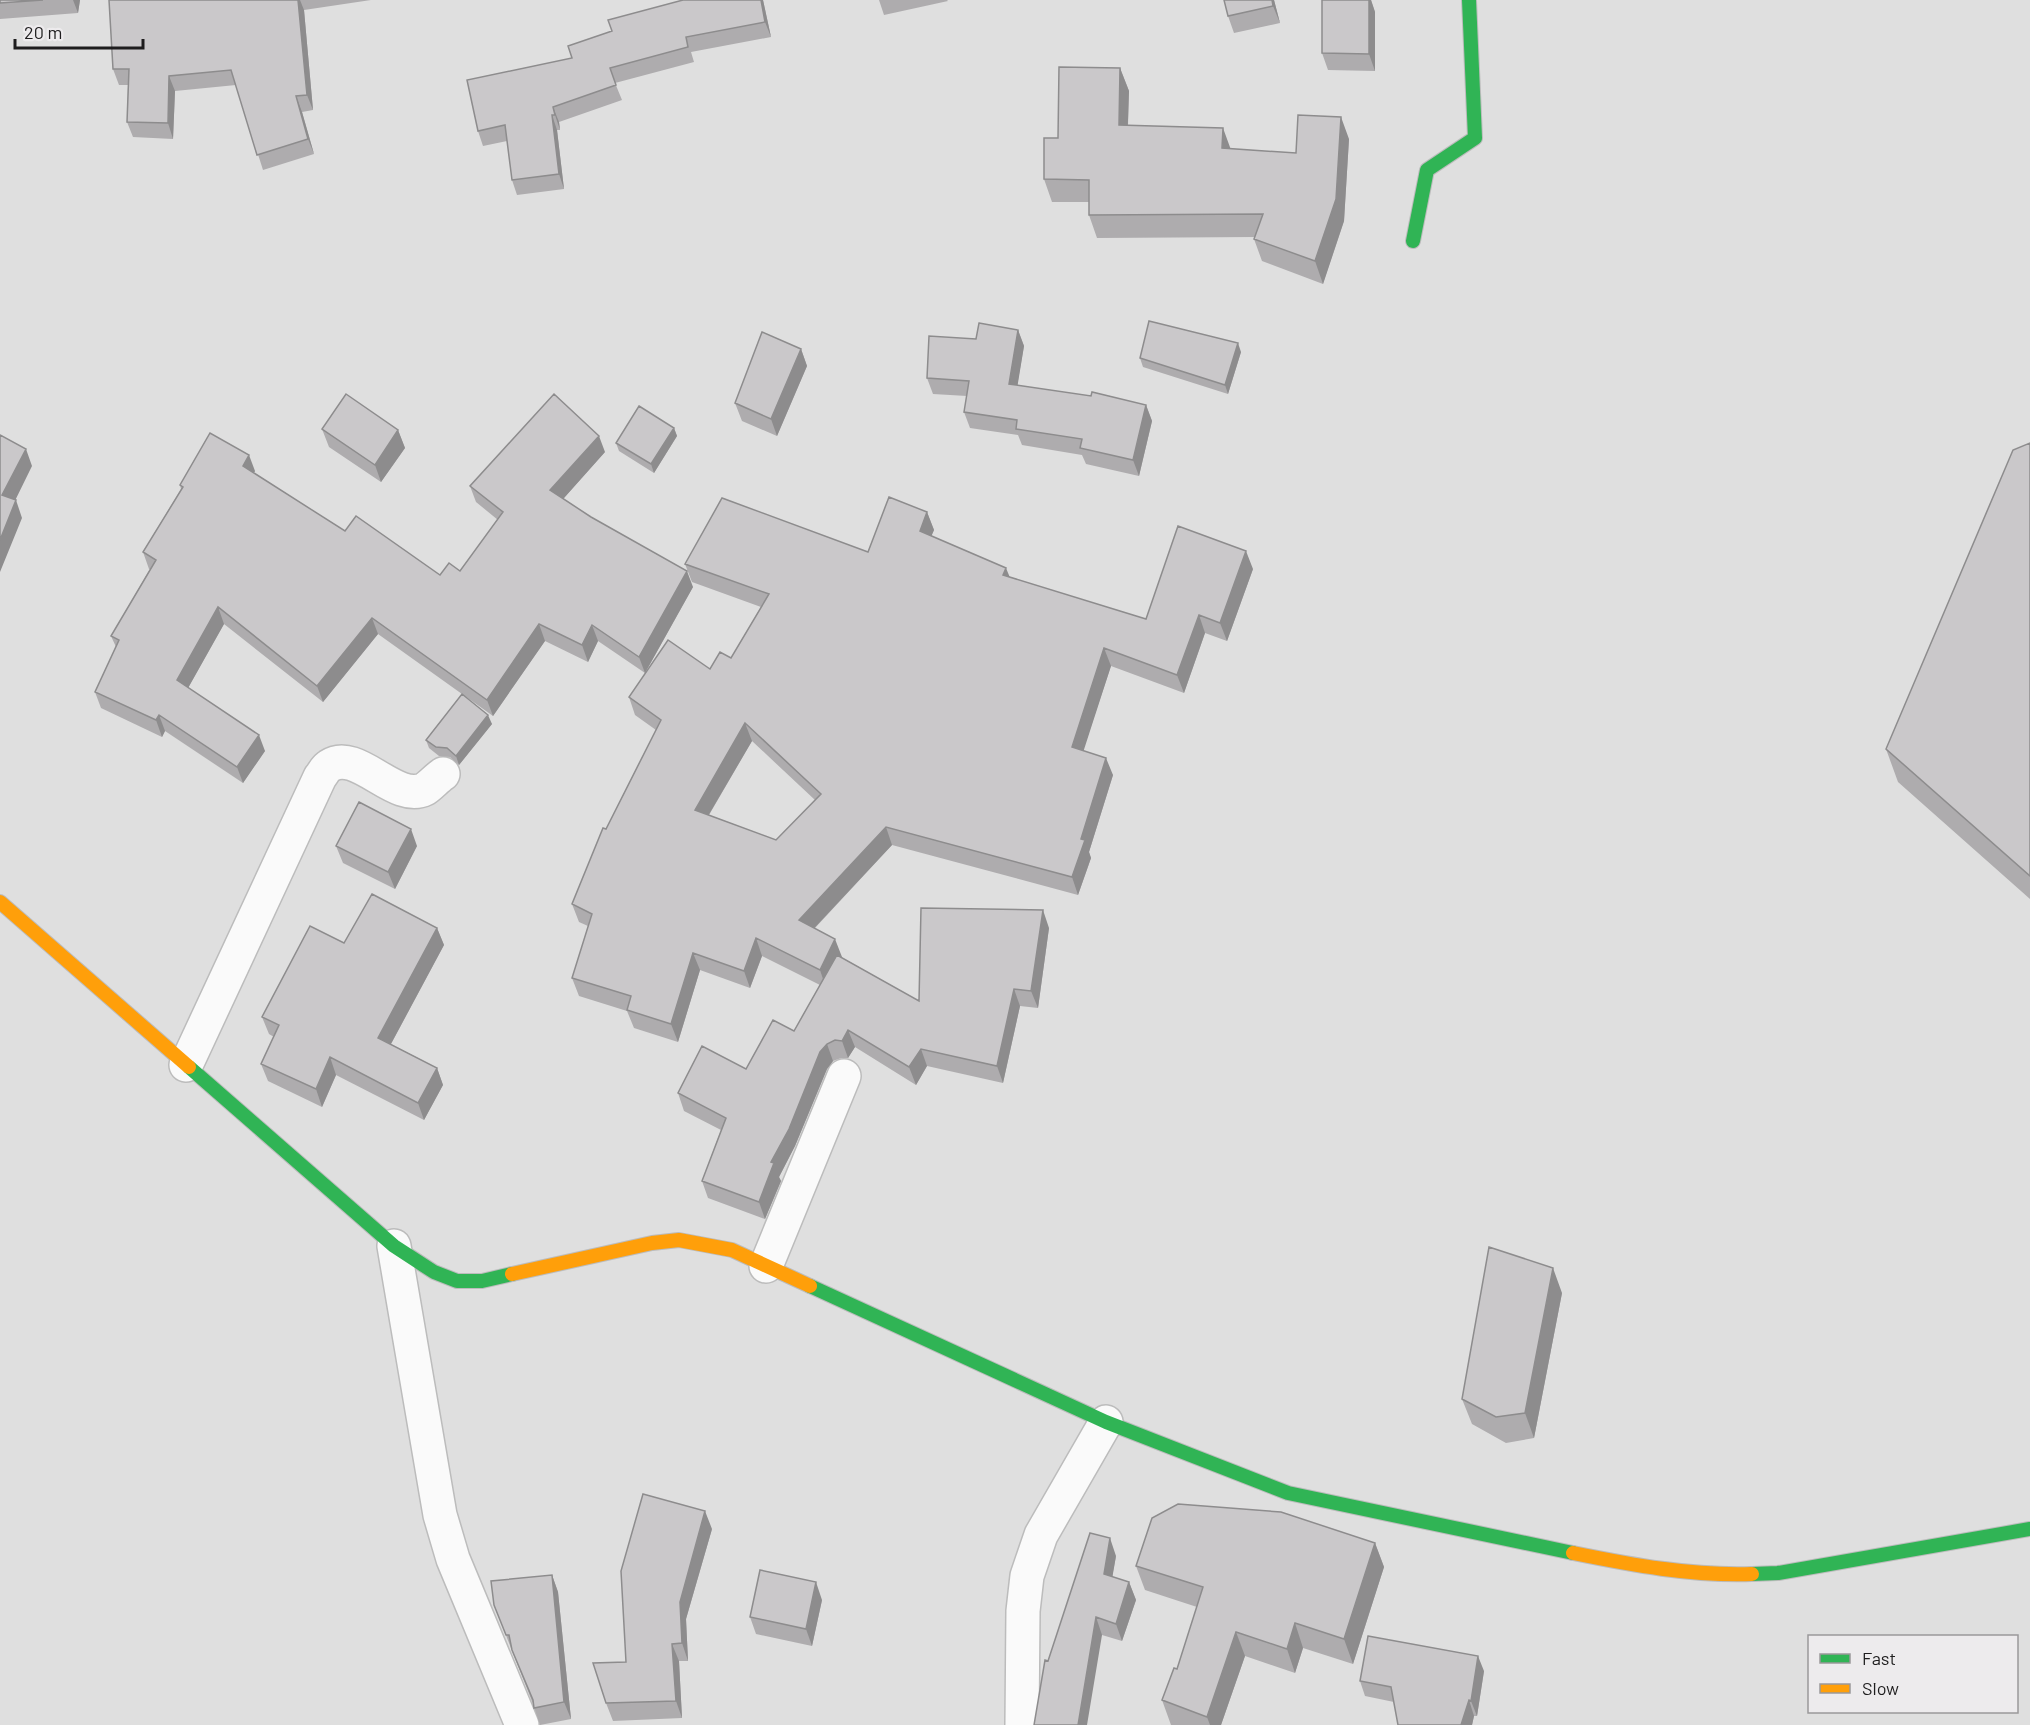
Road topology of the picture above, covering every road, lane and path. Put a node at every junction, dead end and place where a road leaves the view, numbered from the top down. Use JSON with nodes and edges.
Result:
{"nodes":[{"id":1,"x":1469,"y":0,"type":"edge"},
{"id":2,"x":1413,"y":241,"type":"dead end"},
{"id":3,"x":443,"y":774,"type":"dead end"},
{"id":4,"x":0,"y":902,"type":"edge"},
{"id":5,"x":186,"y":1065,"type":"junction"},
{"id":6,"x":844,"y":1076,"type":"dead end"},
{"id":7,"x":394,"y":1246,"type":"junction"},
{"id":8,"x":766,"y":1266,"type":"junction"},
{"id":9,"x":1106,"y":1422,"type":"junction"},
{"id":10,"x":2030,"y":1530,"type":"edge"},
{"id":11,"x":522,"y":1725,"type":"edge"},
{"id":12,"x":1022,"y":1725,"type":"edge"}],
"edges":[{"from":1,"to":2,"type":"street"},
{"from":3,"to":5,"type":"street"},
{"from":4,"to":5,"type":"street"},
{"from":5,"to":7,"type":"street"},
{"from":6,"to":8,"type":"street"},
{"from":7,"to":8,"type":"street"},
{"from":7,"to":11,"type":"street"},
{"from":8,"to":9,"type":"street"},
{"from":9,"to":10,"type":"street"},
{"from":9,"to":12,"type":"street"}]}
